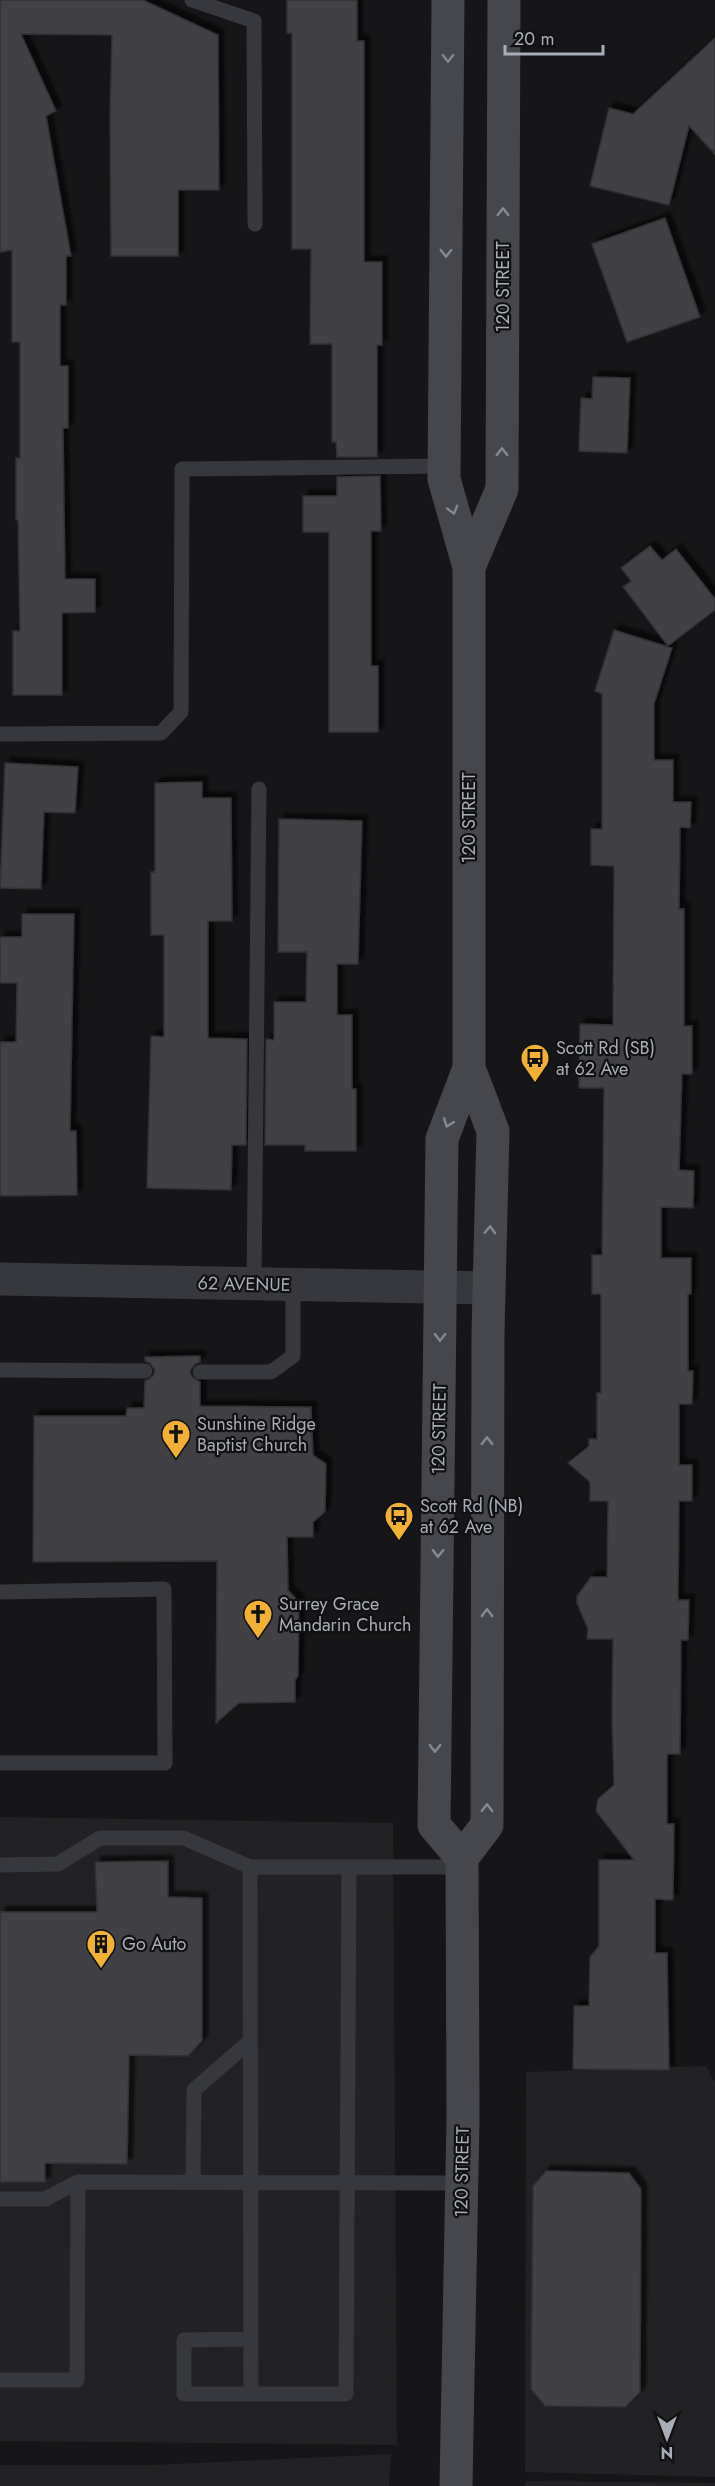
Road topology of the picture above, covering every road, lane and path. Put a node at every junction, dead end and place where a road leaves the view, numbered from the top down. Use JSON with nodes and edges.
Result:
{"nodes":[{"id":1,"x":192,"y":0,"type":"edge"},
{"id":2,"x":448,"y":0,"type":"edge"},
{"id":3,"x":504,"y":0,"type":"edge"},
{"id":4,"x":255,"y":224,"type":"dead end"},
{"id":5,"x":445,"y":466,"type":"junction"},
{"id":6,"x":469,"y":567,"type":"junction"},
{"id":7,"x":0,"y":734,"type":"edge"},
{"id":8,"x":259,"y":789,"type":"dead end"},
{"id":9,"x":469,"y":1068,"type":"junction"},
{"id":10,"x":0,"y":1279,"type":"edge"},
{"id":11,"x":254,"y":1284,"type":"junction"},
{"id":12,"x":293,"y":1285,"type":"junction"},
{"id":13,"x":440,"y":1288,"type":"junction"},
{"id":14,"x":488,"y":1288,"type":"junction"},
{"id":15,"x":0,"y":1370,"type":"edge"},
{"id":16,"x":145,"y":1371,"type":"dead end"},
{"id":17,"x":200,"y":1372,"type":"dead end"},
{"id":18,"x":0,"y":1592,"type":"edge"},
{"id":19,"x":0,"y":1764,"type":"edge"},
{"id":20,"x":462,"y":1862,"type":"junction"},
{"id":21,"x":0,"y":1865,"type":"edge"},
{"id":22,"x":250,"y":1867,"type":"junction"},
{"id":23,"x":349,"y":1867,"type":"junction"},
{"id":24,"x":250,"y":2041,"type":"junction"},
{"id":25,"x":78,"y":2182,"type":"junction"},
{"id":26,"x":194,"y":2182,"type":"junction"},
{"id":27,"x":251,"y":2182,"type":"junction"},
{"id":28,"x":348,"y":2182,"type":"junction"},
{"id":29,"x":462,"y":2183,"type":"junction"},
{"id":30,"x":0,"y":2199,"type":"edge"},
{"id":31,"x":251,"y":2339,"type":"junction"},
{"id":32,"x":0,"y":2380,"type":"edge"},
{"id":33,"x":251,"y":2394,"type":"junction"},
{"id":34,"x":456,"y":2486,"type":"edge"}],
"edges":[{"from":1,"to":4,"type":"lane"},
{"from":2,"to":5,"type":"main road","name":"120 STREET","one_way":true},
{"from":6,"to":3,"type":"main road","name":"120 STREET","one_way":true},
{"from":5,"to":6,"type":"main road","name":"120 STREET","one_way":true},
{"from":5,"to":7,"type":"lane"},
{"from":6,"to":9,"type":"main road","name":"120 STREET"},
{"from":8,"to":11,"type":"lane"},
{"from":9,"to":13,"type":"main road","name":"120 STREET","one_way":true},
{"from":14,"to":9,"type":"main road","name":"120 STREET","one_way":true},
{"from":10,"to":11,"type":"street","name":"62 AVENUE"},
{"from":11,"to":12,"type":"street","name":"62 AVENUE"},
{"from":12,"to":13,"type":"street","name":"62 AVENUE"},
{"from":12,"to":17,"type":"lane"},
{"from":13,"to":14,"type":"street","name":"62 AVENUE"},
{"from":13,"to":20,"type":"main road","name":"120 STREET","one_way":true},
{"from":20,"to":14,"type":"main road","name":"120 STREET","one_way":true},
{"from":15,"to":16,"type":"lane"},
{"from":18,"to":19,"type":"lane"},
{"from":20,"to":23,"type":"lane"},
{"from":20,"to":29,"type":"main road","name":"120 STREET"},
{"from":21,"to":22,"type":"lane"},
{"from":22,"to":23,"type":"lane"},
{"from":22,"to":24,"type":"lane"},
{"from":23,"to":28,"type":"lane"},
{"from":24,"to":26,"type":"lane"},
{"from":24,"to":27,"type":"lane"},
{"from":25,"to":26,"type":"lane"},
{"from":25,"to":30,"type":"lane"},
{"from":25,"to":32,"type":"lane"},
{"from":26,"to":27,"type":"lane"},
{"from":27,"to":28,"type":"lane"},
{"from":27,"to":31,"type":"lane"},
{"from":28,"to":29,"type":"lane"},
{"from":28,"to":33,"type":"lane"},
{"from":29,"to":34,"type":"main road","name":"120 STREET"},
{"from":31,"to":33,"type":"lane"},
{"from":31,"to":33,"type":"lane"}]}
